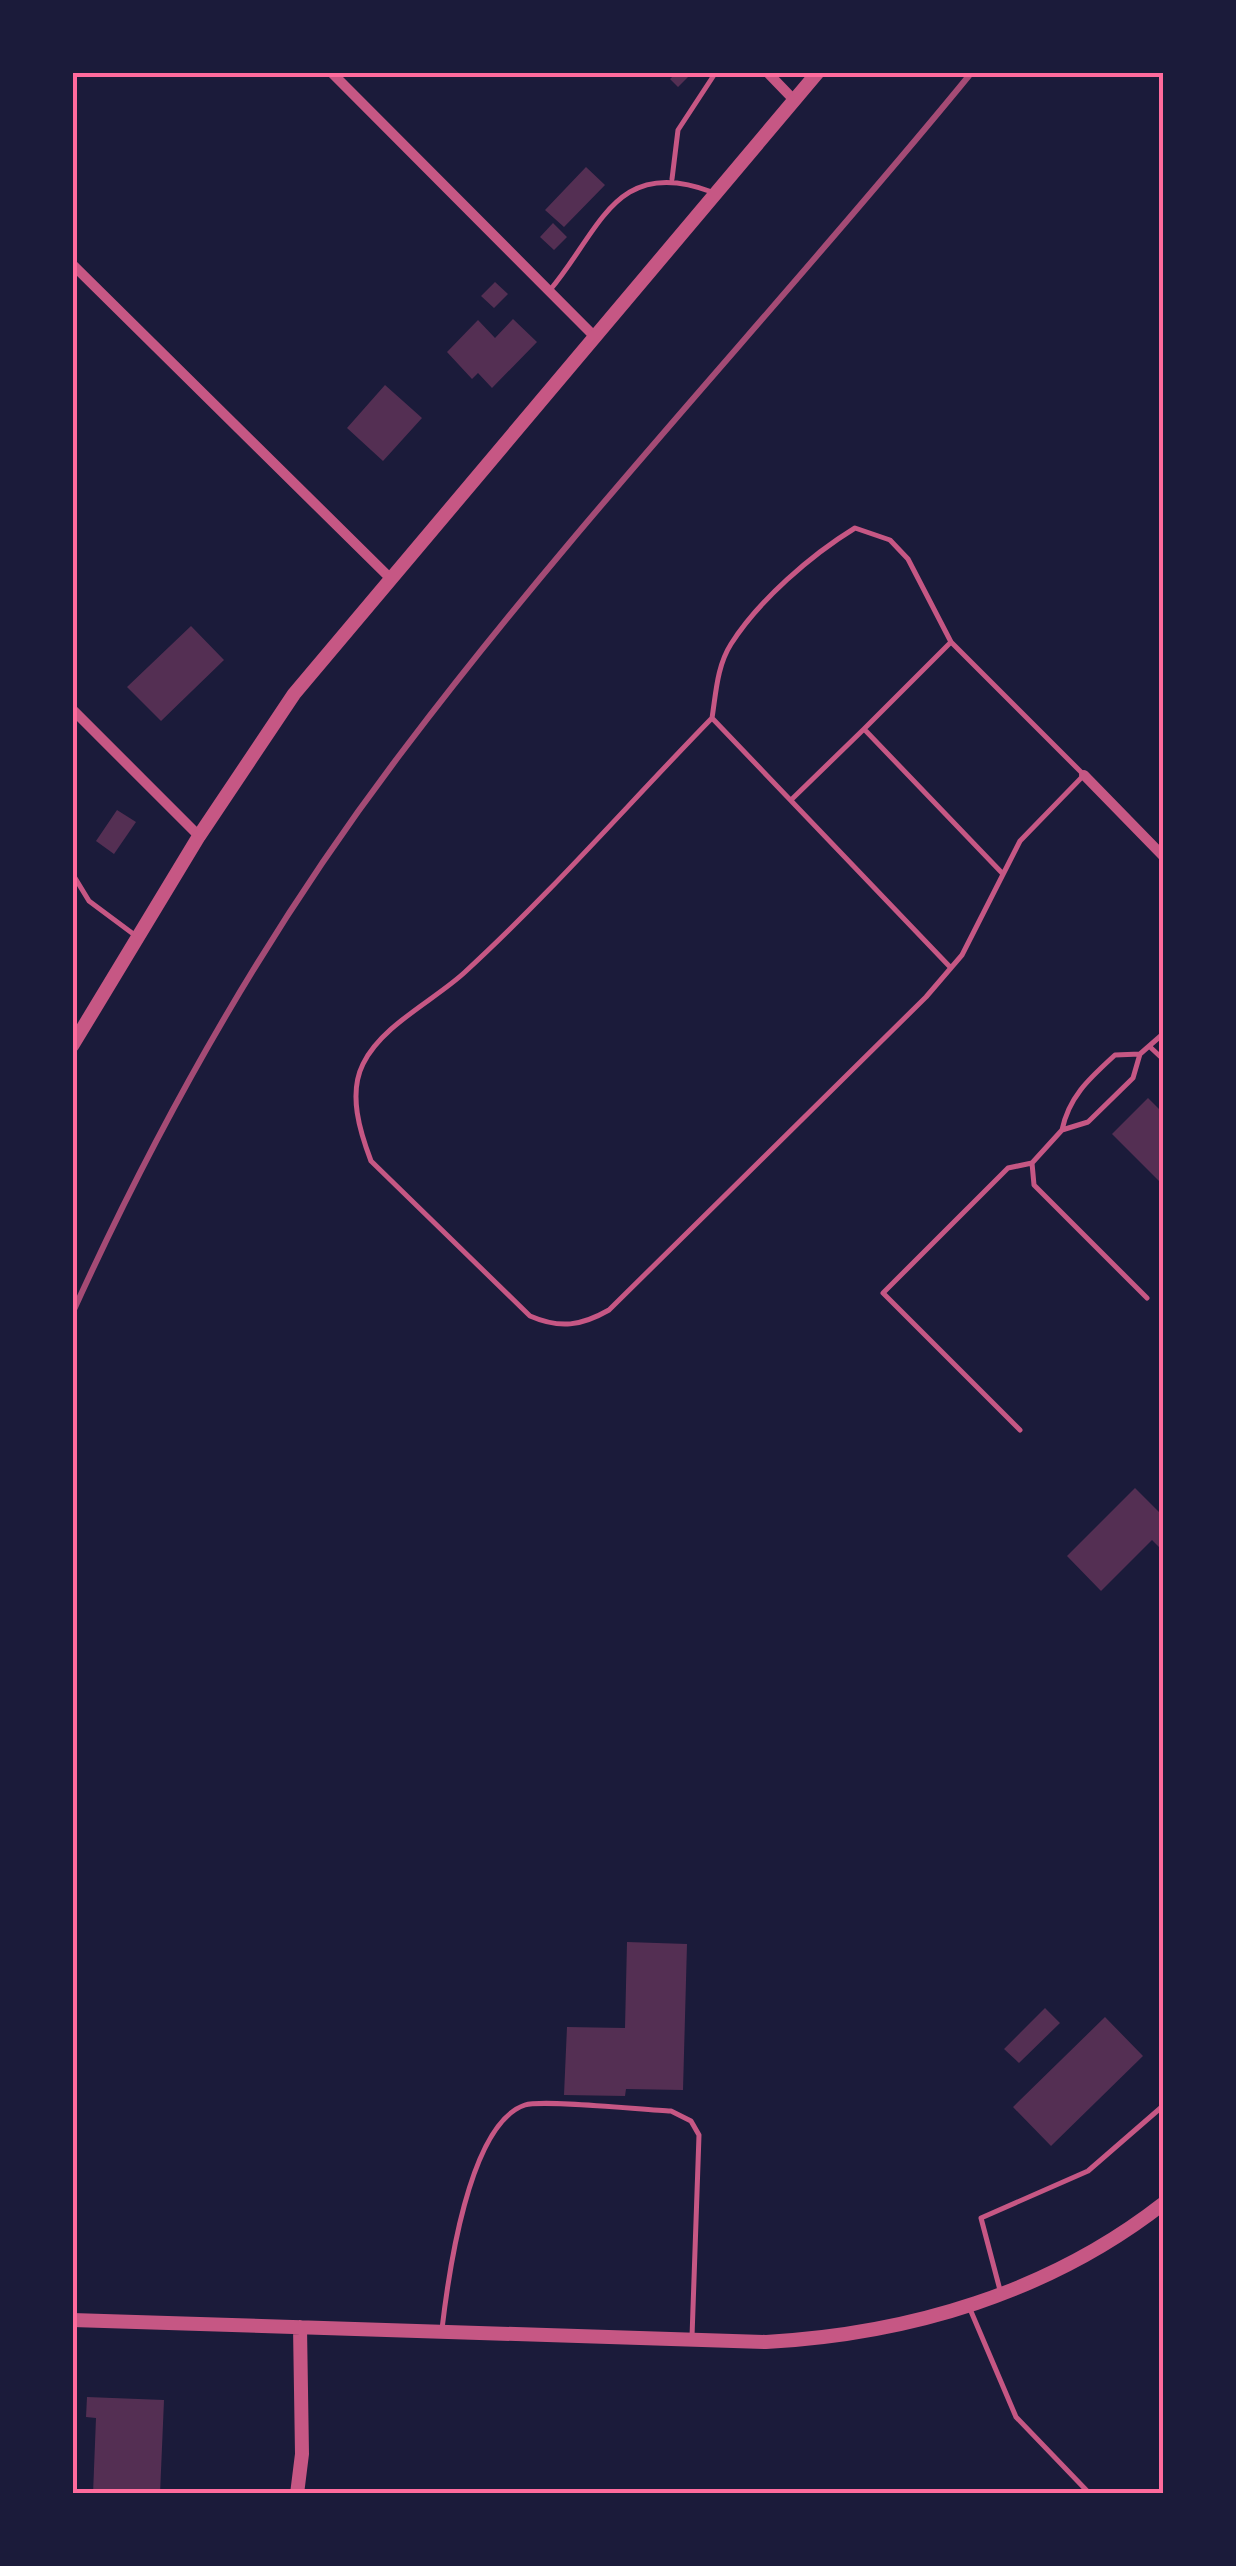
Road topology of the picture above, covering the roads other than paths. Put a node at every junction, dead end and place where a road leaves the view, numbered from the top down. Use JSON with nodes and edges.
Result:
{"nodes":[{"id":1,"x":332,"y":72,"type":"edge"},
{"id":2,"x":716,"y":72,"type":"edge"},
{"id":3,"x":768,"y":72,"type":"edge"},
{"id":4,"x":818,"y":72,"type":"edge"},
{"id":5,"x":794,"y":100,"type":"junction"},
{"id":6,"x":672,"y":180,"type":"junction"},
{"id":7,"x":715,"y":193,"type":"junction"},
{"id":8,"x":72,"y":264,"type":"edge"},
{"id":9,"x":549,"y":291,"type":"junction"},
{"id":10,"x":594,"y":336,"type":"junction"},
{"id":11,"x":389,"y":577,"type":"junction"},
{"id":12,"x":951,"y":642,"type":"junction"},
{"id":13,"x":72,"y":709,"type":"edge"},
{"id":14,"x":712,"y":718,"type":"junction"},
{"id":15,"x":864,"y":729,"type":"junction"},
{"id":16,"x":1084,"y":775,"type":"junction"},
{"id":17,"x":791,"y":800,"type":"junction"},
{"id":18,"x":199,"y":836,"type":"junction"},
{"id":19,"x":1164,"y":856,"type":"edge"},
{"id":20,"x":72,"y":873,"type":"edge"},
{"id":21,"x":1003,"y":874,"type":"junction"},
{"id":22,"x":138,"y":937,"type":"junction"},
{"id":23,"x":951,"y":968,"type":"junction"},
{"id":24,"x":1164,"y":1033,"type":"edge"},
{"id":25,"x":72,"y":1046,"type":"edge"},
{"id":26,"x":1149,"y":1046,"type":"junction"},
{"id":27,"x":1140,"y":1054,"type":"junction"},
{"id":28,"x":1164,"y":1060,"type":"edge"},
{"id":29,"x":1062,"y":1130,"type":"junction"},
{"id":30,"x":1032,"y":1163,"type":"junction"},
{"id":31,"x":1147,"y":1298,"type":"dead end"},
{"id":32,"x":1020,"y":1430,"type":"dead end"},
{"id":33,"x":1164,"y":2105,"type":"edge"},
{"id":34,"x":1164,"y":2203,"type":"edge"},
{"id":35,"x":1001,"y":2295,"type":"junction"},
{"id":36,"x":968,"y":2307,"type":"junction"},
{"id":37,"x":72,"y":2320,"type":"edge"},
{"id":38,"x":300,"y":2327,"type":"junction"},
{"id":39,"x":442,"y":2331,"type":"junction"},
{"id":40,"x":692,"y":2340,"type":"junction"},
{"id":41,"x":298,"y":2494,"type":"edge"},
{"id":42,"x":1090,"y":2494,"type":"edge"}],
"edges":[{"from":1,"to":9,"type":"street"},
{"from":2,"to":6,"type":"lane"},
{"from":3,"to":5,"type":"street"},
{"from":4,"to":5,"type":"street"},
{"from":5,"to":7,"type":"street"},
{"from":6,"to":7,"type":"lane"},
{"from":6,"to":9,"type":"lane"},
{"from":7,"to":10,"type":"street"},
{"from":8,"to":11,"type":"street"},
{"from":9,"to":10,"type":"street"},
{"from":10,"to":11,"type":"street"},
{"from":11,"to":18,"type":"street"},
{"from":12,"to":14,"type":"lane"},
{"from":12,"to":15,"type":"lane"},
{"from":12,"to":16,"type":"lane"},
{"from":13,"to":18,"type":"street"},
{"from":14,"to":17,"type":"lane"},
{"from":14,"to":23,"type":"lane"},
{"from":15,"to":17,"type":"lane"},
{"from":15,"to":21,"type":"lane"},
{"from":16,"to":19,"type":"street"},
{"from":16,"to":21,"type":"lane"},
{"from":17,"to":23,"type":"lane"},
{"from":18,"to":22,"type":"street"},
{"from":20,"to":22,"type":"lane"},
{"from":21,"to":23,"type":"lane"},
{"from":22,"to":25,"type":"street"},
{"from":24,"to":26,"type":"lane"},
{"from":26,"to":27,"type":"lane"},
{"from":26,"to":28,"type":"lane"},
{"from":27,"to":29,"type":"lane"},
{"from":27,"to":29,"type":"lane"},
{"from":29,"to":30,"type":"lane"},
{"from":30,"to":31,"type":"lane"},
{"from":30,"to":32,"type":"lane"},
{"from":33,"to":35,"type":"lane"},
{"from":34,"to":35,"type":"street"},
{"from":35,"to":36,"type":"street"},
{"from":36,"to":40,"type":"street"},
{"from":36,"to":42,"type":"lane"},
{"from":37,"to":38,"type":"street"},
{"from":38,"to":39,"type":"street"},
{"from":38,"to":41,"type":"street"},
{"from":39,"to":40,"type":"street"},
{"from":39,"to":40,"type":"lane"}]}
